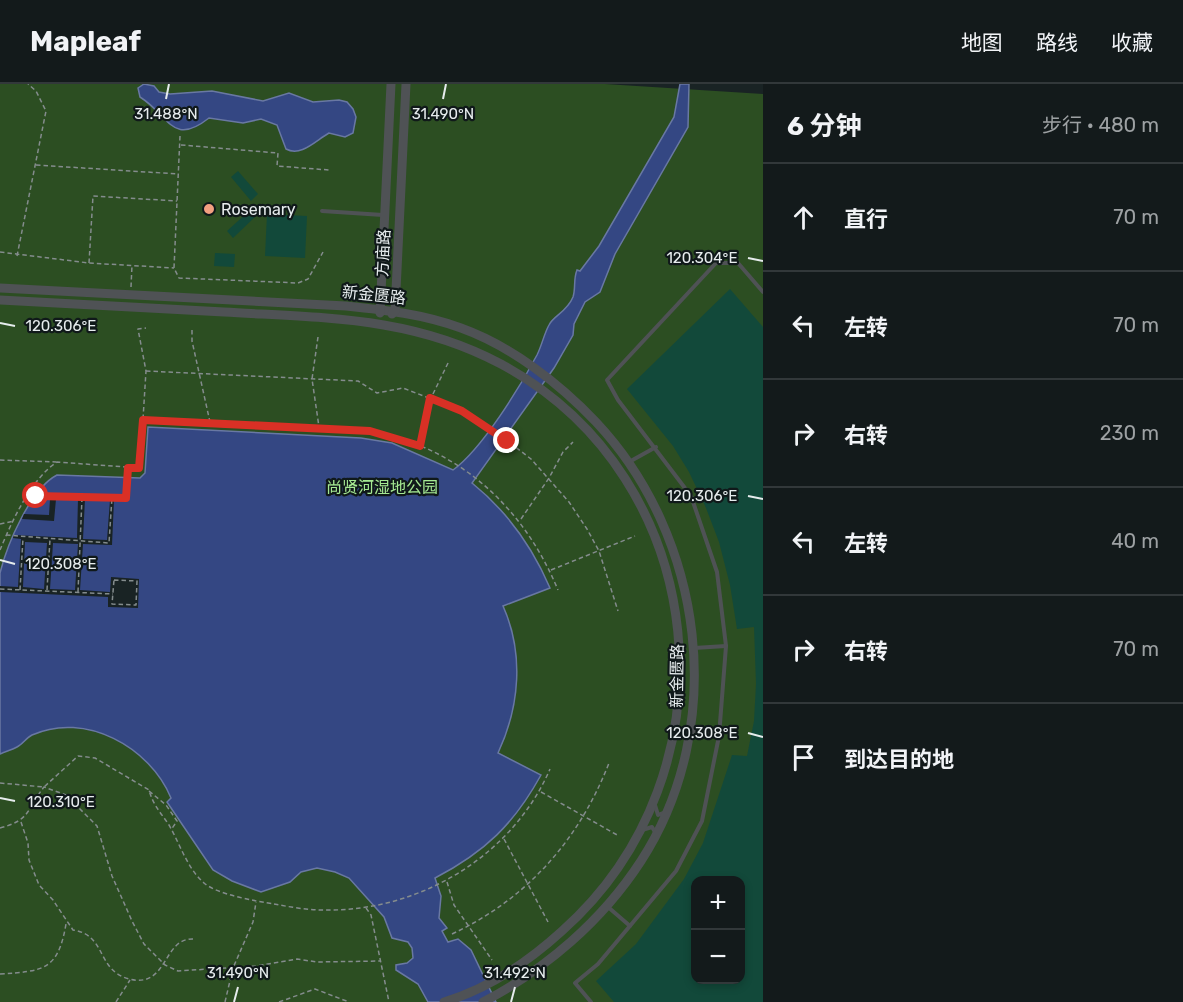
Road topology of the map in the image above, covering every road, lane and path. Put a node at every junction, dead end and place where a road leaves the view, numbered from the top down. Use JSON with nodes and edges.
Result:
{"nodes":[{"id":1,"x":28,"y":84,"type":"edge"},
{"id":2,"x":391,"y":84,"type":"edge"},
{"id":3,"x":406,"y":84,"type":"edge"},
{"id":4,"x":180,"y":136,"type":"dead end"},
{"id":5,"x":180,"y":145,"type":"junction"},
{"id":6,"x":36,"y":165,"type":"junction"},
{"id":7,"x":329,"y":170,"type":"dead end"},
{"id":8,"x":179,"y":174,"type":"junction"},
{"id":9,"x":177,"y":201,"type":"junction"},
{"id":10,"x":322,"y":211,"type":"dead end"},
{"id":11,"x":383,"y":215,"type":"junction"},
{"id":12,"x":0,"y":252,"type":"edge"},
{"id":13,"x":323,"y":252,"type":"dead end"},
{"id":14,"x":17,"y":256,"type":"junction"},
{"id":15,"x":88,"y":263,"type":"junction"},
{"id":16,"x":132,"y":265,"type":"junction"},
{"id":17,"x":174,"y":268,"type":"junction"},
{"id":18,"x":0,"y":288,"type":"edge"},
{"id":19,"x":763,"y":292,"type":"edge"},
{"id":20,"x":131,"y":294,"type":"junction"},
{"id":21,"x":0,"y":300,"type":"edge"},
{"id":22,"x":379,"y":309,"type":"junction"},
{"id":23,"x":395,"y":311,"type":"junction"},
{"id":24,"x":385,"y":323,"type":"junction"},
{"id":25,"x":146,"y":328,"type":"dead end"},
{"id":26,"x":192,"y":330,"type":"dead end"},
{"id":27,"x":318,"y":338,"type":"dead end"},
{"id":28,"x":449,"y":361,"type":"dead end"},
{"id":29,"x":146,"y":371,"type":"junction"},
{"id":30,"x":199,"y":373,"type":"junction"},
{"id":31,"x":312,"y":379,"type":"junction"},
{"id":32,"x":430,"y":398,"type":"junction"},
{"id":33,"x":143,"y":420,"type":"junction"},
{"id":34,"x":210,"y":423,"type":"junction"},
{"id":35,"x":320,"y":428,"type":"junction"},
{"id":36,"x":573,"y":442,"type":"dead end"},
{"id":37,"x":420,"y":446,"type":"junction"},
{"id":38,"x":656,"y":447,"type":"junction"},
{"id":39,"x":0,"y":460,"type":"edge"},
{"id":40,"x":57,"y":462,"type":"junction"},
{"id":41,"x":629,"y":462,"type":"junction"},
{"id":42,"x":128,"y":468,"type":"junction"},
{"id":43,"x":549,"y":478,"type":"junction"},
{"id":44,"x":28,"y":495,"type":"junction"},
{"id":45,"x":82,"y":497,"type":"junction"},
{"id":46,"x":112,"y":497,"type":"junction"},
{"id":47,"x":15,"y":520,"type":"junction"},
{"id":48,"x":520,"y":520,"type":"junction"},
{"id":49,"x":0,"y":524,"type":"edge"},
{"id":50,"x":655,"y":524,"type":"junction"},
{"id":51,"x":6,"y":536,"type":"junction"},
{"id":52,"x":635,"y":536,"type":"dead end"},
{"id":53,"x":23,"y":538,"type":"junction"},
{"id":54,"x":50,"y":539,"type":"junction"},
{"id":55,"x":80,"y":541,"type":"junction"},
{"id":56,"x":671,"y":541,"type":"junction"},
{"id":57,"x":657,"y":547,"type":"junction"},
{"id":58,"x":0,"y":550,"type":"edge"},
{"id":59,"x":599,"y":551,"type":"junction"},
{"id":60,"x":550,"y":571,"type":"junction"},
{"id":61,"x":0,"y":589,"type":"edge"},
{"id":62,"x":20,"y":590,"type":"junction"},
{"id":63,"x":558,"y":590,"type":"dead end"},
{"id":64,"x":46,"y":591,"type":"junction"},
{"id":65,"x":78,"y":593,"type":"junction"},
{"id":66,"x":113,"y":594,"type":"junction"},
{"id":67,"x":618,"y":611,"type":"dead end"},
{"id":68,"x":726,"y":646,"type":"junction"},
{"id":69,"x":694,"y":648,"type":"junction"},
{"id":70,"x":690,"y":730,"type":"junction"},
{"id":71,"x":719,"y":736,"type":"junction"},
{"id":72,"x":609,"y":763,"type":"dead end"},
{"id":73,"x":550,"y":769,"type":"dead end"},
{"id":74,"x":0,"y":783,"type":"edge"},
{"id":75,"x":44,"y":787,"type":"junction"},
{"id":76,"x":149,"y":790,"type":"junction"},
{"id":77,"x":541,"y":792,"type":"junction"},
{"id":78,"x":655,"y":805,"type":"junction"},
{"id":79,"x":667,"y":810,"type":"junction"},
{"id":80,"x":585,"y":816,"type":"junction"},
{"id":81,"x":21,"y":822,"type":"junction"},
{"id":82,"x":0,"y":828,"type":"edge"},
{"id":83,"x":171,"y":830,"type":"junction"},
{"id":84,"x":642,"y":830,"type":"junction"},
{"id":85,"x":620,"y":836,"type":"dead end"},
{"id":86,"x":655,"y":836,"type":"junction"},
{"id":87,"x":503,"y":838,"type":"junction"},
{"id":88,"x":447,"y":881,"type":"junction"},
{"id":89,"x":527,"y":886,"type":"junction"},
{"id":90,"x":256,"y":901,"type":"junction"},
{"id":91,"x":607,"y":906,"type":"junction"},
{"id":92,"x":365,"y":907,"type":"junction"},
{"id":93,"x":548,"y":922,"type":"dead end"},
{"id":94,"x":66,"y":923,"type":"junction"},
{"id":95,"x":470,"y":926,"type":"junction"},
{"id":96,"x":630,"y":926,"type":"junction"},
{"id":97,"x":452,"y":934,"type":"dead end"},
{"id":98,"x":194,"y":939,"type":"dead end"},
{"id":99,"x":492,"y":960,"type":"dead end"},
{"id":100,"x":380,"y":961,"type":"junction"},
{"id":101,"x":165,"y":965,"type":"junction"},
{"id":102,"x":233,"y":968,"type":"junction"},
{"id":103,"x":0,"y":974,"type":"edge"},
{"id":104,"x":130,"y":979,"type":"junction"},
{"id":105,"x":116,"y":1002,"type":"edge"},
{"id":106,"x":225,"y":1002,"type":"edge"},
{"id":107,"x":279,"y":1002,"type":"edge"},
{"id":108,"x":348,"y":1002,"type":"edge"},
{"id":109,"x":389,"y":1002,"type":"edge"},
{"id":110,"x":444,"y":1002,"type":"edge"},
{"id":111,"x":483,"y":1002,"type":"edge"},
{"id":112,"x":591,"y":1002,"type":"edge"}],
"edges":[{"from":1,"to":6,"type":"path"},
{"from":2,"to":11,"type":"street","name":"方庙路"},
{"from":3,"to":23,"type":"street","name":"方庙路"},
{"from":4,"to":5,"type":"path"},
{"from":5,"to":7,"type":"path"},
{"from":5,"to":8,"type":"path"},
{"from":6,"to":8,"type":"path"},
{"from":6,"to":14,"type":"path"},
{"from":8,"to":9,"type":"path"},
{"from":9,"to":15,"type":"path"},
{"from":9,"to":17,"type":"path"},
{"from":10,"to":11,"type":"lane"},
{"from":11,"to":22,"type":"street","name":"方庙路"},
{"from":12,"to":14,"type":"path"},
{"from":13,"to":17,"type":"path"},
{"from":14,"to":15,"type":"path"},
{"from":15,"to":16,"type":"path"},
{"from":16,"to":17,"type":"path"},
{"from":16,"to":20,"type":"path"},
{"from":18,"to":20,"type":"street","name":"新金匮路"},
{"from":19,"to":38,"type":"lane"},
{"from":20,"to":22,"type":"street","name":"新金匮路"},
{"from":21,"to":24,"type":"street","name":"新金匮路"},
{"from":22,"to":23,"type":"street","name":"新金匮路"},
{"from":22,"to":24,"type":"street","name":"方庙路"},
{"from":23,"to":24,"type":"street"},
{"from":23,"to":41,"type":"street","name":"新金匮路"},
{"from":24,"to":50,"type":"street","name":"新金匮路"},
{"from":25,"to":29,"type":"path"},
{"from":26,"to":30,"type":"path"},
{"from":27,"to":31,"type":"path"},
{"from":28,"to":32,"type":"path"},
{"from":29,"to":30,"type":"path"},
{"from":29,"to":33,"type":"path"},
{"from":30,"to":31,"type":"path"},
{"from":30,"to":34,"type":"path"},
{"from":31,"to":32,"type":"path"},
{"from":31,"to":35,"type":"path"},
{"from":32,"to":37,"type":"path"},
{"from":32,"to":43,"type":"path"},
{"from":33,"to":34,"type":"path"},
{"from":33,"to":42,"type":"path"},
{"from":34,"to":35,"type":"path"},
{"from":35,"to":37,"type":"path"},
{"from":36,"to":43,"type":"path"},
{"from":37,"to":48,"type":"path"},
{"from":38,"to":41,"type":"lane"},
{"from":38,"to":68,"type":"lane"},
{"from":39,"to":40,"type":"path"},
{"from":40,"to":42,"type":"path"},
{"from":40,"to":44,"type":"path"},
{"from":41,"to":50,"type":"street","name":"新金匮路"},
{"from":42,"to":46,"type":"path"},
{"from":43,"to":48,"type":"path"},
{"from":43,"to":59,"type":"path"},
{"from":44,"to":45,"type":"path"},
{"from":44,"to":47,"type":"path"},
{"from":45,"to":46,"type":"path"},
{"from":45,"to":55,"type":"path"},
{"from":46,"to":55,"type":"path"},
{"from":47,"to":49,"type":"path"},
{"from":47,"to":51,"type":"path"},
{"from":48,"to":60,"type":"path"},
{"from":50,"to":56,"type":"street","name":"新金匮路"},
{"from":50,"to":57,"type":"street","name":"新金匮路"},
{"from":51,"to":53,"type":"path"},
{"from":51,"to":58,"type":"path"},
{"from":52,"to":59,"type":"path"},
{"from":53,"to":54,"type":"path"},
{"from":53,"to":62,"type":"path"},
{"from":54,"to":55,"type":"path"},
{"from":54,"to":64,"type":"path"},
{"from":55,"to":65,"type":"path"},
{"from":56,"to":57,"type":"lane"},
{"from":56,"to":69,"type":"street","name":"新金匮路"},
{"from":57,"to":78,"type":"street","name":"新金匮路"},
{"from":59,"to":60,"type":"path"},
{"from":59,"to":67,"type":"path"},
{"from":60,"to":63,"type":"path"},
{"from":61,"to":62,"type":"path"},
{"from":62,"to":64,"type":"path"},
{"from":64,"to":65,"type":"path"},
{"from":65,"to":66,"type":"path"},
{"from":66,"to":66,"type":"path"},
{"from":68,"to":69,"type":"lane"},
{"from":68,"to":71,"type":"lane"},
{"from":69,"to":70,"type":"street","name":"新金匮路"},
{"from":70,"to":71,"type":"lane"},
{"from":70,"to":79,"type":"street","name":"新金匮路"},
{"from":71,"to":96,"type":"lane"},
{"from":72,"to":80,"type":"path"},
{"from":73,"to":77,"type":"path"},
{"from":74,"to":75,"type":"path"},
{"from":75,"to":76,"type":"path"},
{"from":75,"to":81,"type":"path"},
{"from":75,"to":101,"type":"path"},
{"from":76,"to":83,"type":"path"},
{"from":76,"to":83,"type":"path"},
{"from":77,"to":80,"type":"path"},
{"from":77,"to":87,"type":"path"},
{"from":78,"to":79,"type":"lane"},
{"from":78,"to":84,"type":"street","name":"新金匮路"},
{"from":79,"to":86,"type":"street","name":"新金匮路"},
{"from":80,"to":85,"type":"path"},
{"from":80,"to":89,"type":"path"},
{"from":81,"to":82,"type":"path"},
{"from":81,"to":94,"type":"path"},
{"from":83,"to":90,"type":"path"},
{"from":84,"to":86,"type":"lane"},
{"from":84,"to":110,"type":"street","name":"新金匮路"},
{"from":86,"to":91,"type":"street","name":"新金匮路"},
{"from":87,"to":88,"type":"path"},
{"from":87,"to":89,"type":"path"},
{"from":88,"to":92,"type":"path"},
{"from":88,"to":95,"type":"path"},
{"from":89,"to":93,"type":"path"},
{"from":89,"to":95,"type":"path"},
{"from":90,"to":92,"type":"path"},
{"from":90,"to":102,"type":"path"},
{"from":91,"to":96,"type":"lane"},
{"from":91,"to":111,"type":"street","name":"新金匮路"},
{"from":92,"to":100,"type":"path"},
{"from":94,"to":103,"type":"path"},
{"from":94,"to":104,"type":"path"},
{"from":95,"to":97,"type":"path"},
{"from":95,"to":99,"type":"path"},
{"from":96,"to":112,"type":"lane"},
{"from":98,"to":101,"type":"path"},
{"from":100,"to":102,"type":"path"},
{"from":100,"to":109,"type":"path"},
{"from":101,"to":102,"type":"path"},
{"from":101,"to":104,"type":"path"},
{"from":102,"to":106,"type":"path"},
{"from":104,"to":105,"type":"path"},
{"from":107,"to":108,"type":"path"}]}
